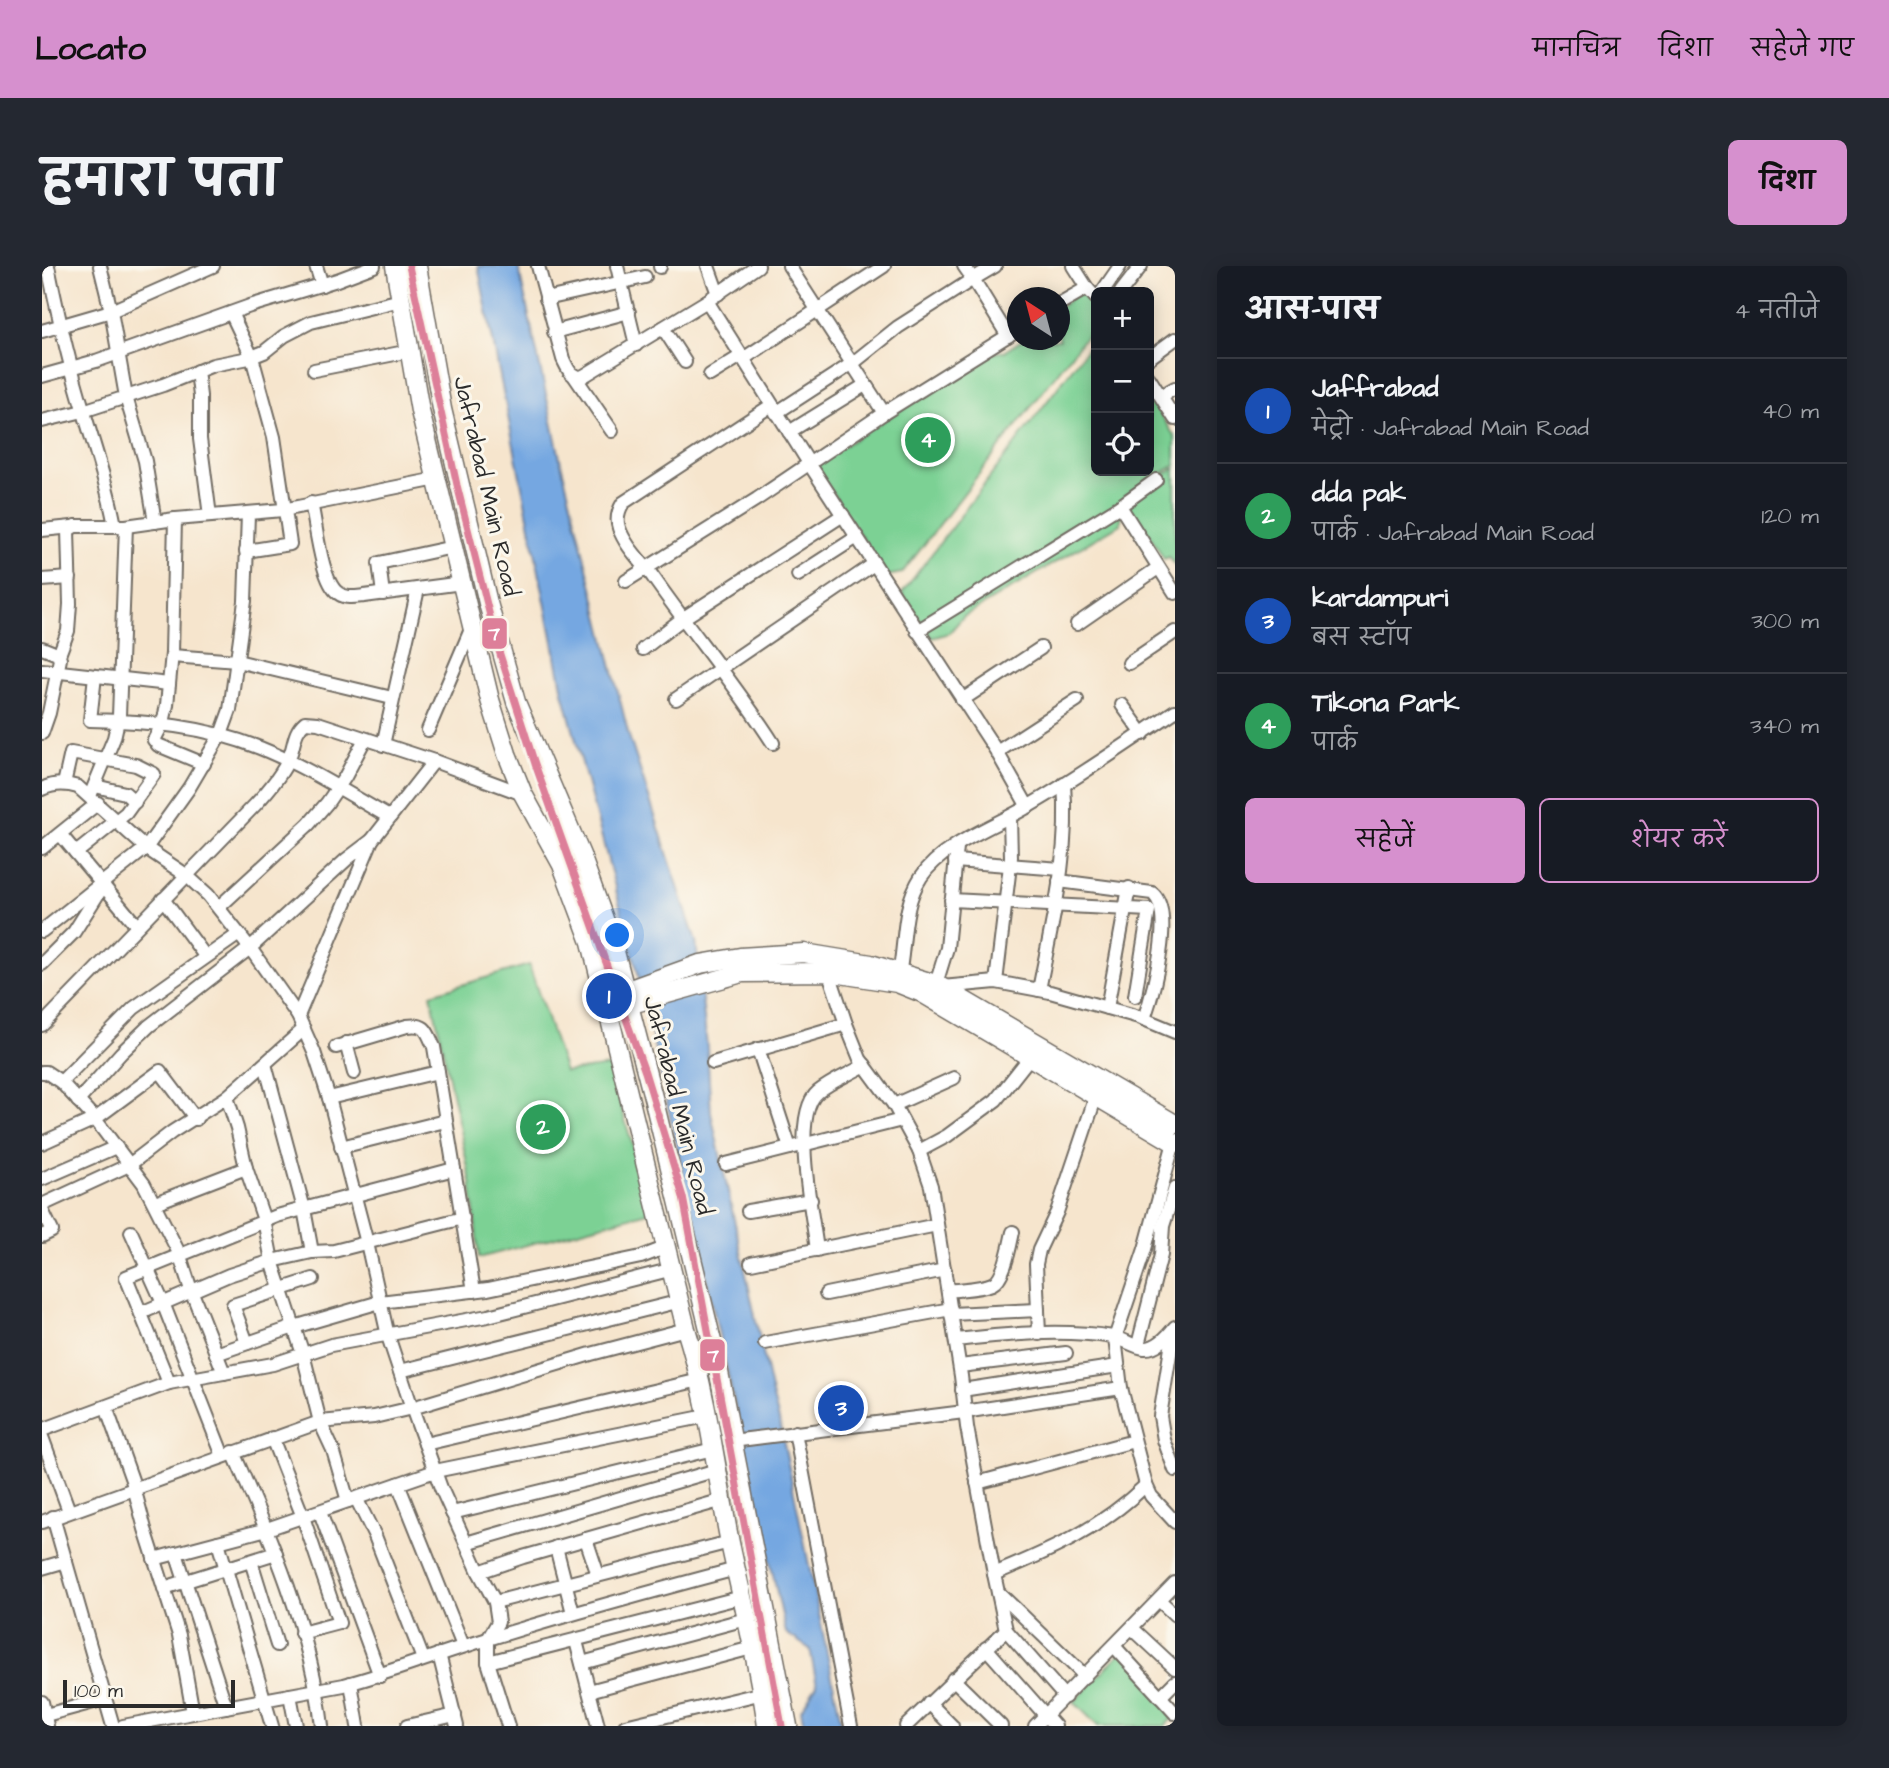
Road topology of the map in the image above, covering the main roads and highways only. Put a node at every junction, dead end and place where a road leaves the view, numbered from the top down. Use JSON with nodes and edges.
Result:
{"nodes":[{"id":1,"x":395,"y":266,"type":"edge"},
{"id":2,"x":417,"y":266,"type":"edge"},
{"id":3,"x":573,"y":838,"type":"junction"},
{"id":4,"x":553,"y":848,"type":"junction"},
{"id":5,"x":826,"y":964,"type":"junction"},
{"id":6,"x":899,"y":977,"type":"junction"},
{"id":7,"x":633,"y":996,"type":"junction"},
{"id":8,"x":1001,"y":1031,"type":"junction"},
{"id":9,"x":1099,"y":1089,"type":"junction"},
{"id":10,"x":1174,"y":1136,"type":"edge"},
{"id":11,"x":683,"y":1222,"type":"junction"},
{"id":12,"x":662,"y":1226,"type":"junction"},
{"id":13,"x":767,"y":1726,"type":"edge"},
{"id":14,"x":788,"y":1726,"type":"edge"}],
"edges":[{"from":1,"to":4,"type":"main road","name":"Jafrabad Main Road"},
{"from":2,"to":3,"type":"main road","name":"Jafrabad Main Road"},
{"from":3,"to":4,"type":"main road"},
{"from":3,"to":7,"type":"main road","name":"Jafrabad Main Road"},
{"from":4,"to":12,"type":"main road","name":"Jafrabad Main Road"},
{"from":5,"to":6,"type":"main road"},
{"from":5,"to":7,"type":"main road"},
{"from":5,"to":7,"type":"main road"},
{"from":6,"to":8,"type":"main road"},
{"from":6,"to":8,"type":"main road"},
{"from":7,"to":11,"type":"main road","name":"Jafrabad Main Road"},
{"from":8,"to":9,"type":"main road"},
{"from":8,"to":9,"type":"main road"},
{"from":9,"to":10,"type":"main road"},
{"from":11,"to":12,"type":"main road"},
{"from":11,"to":14,"type":"main road","name":"Jafrabad Main Road"},
{"from":12,"to":13,"type":"main road","name":"Jafrabad Main Road"}]}
